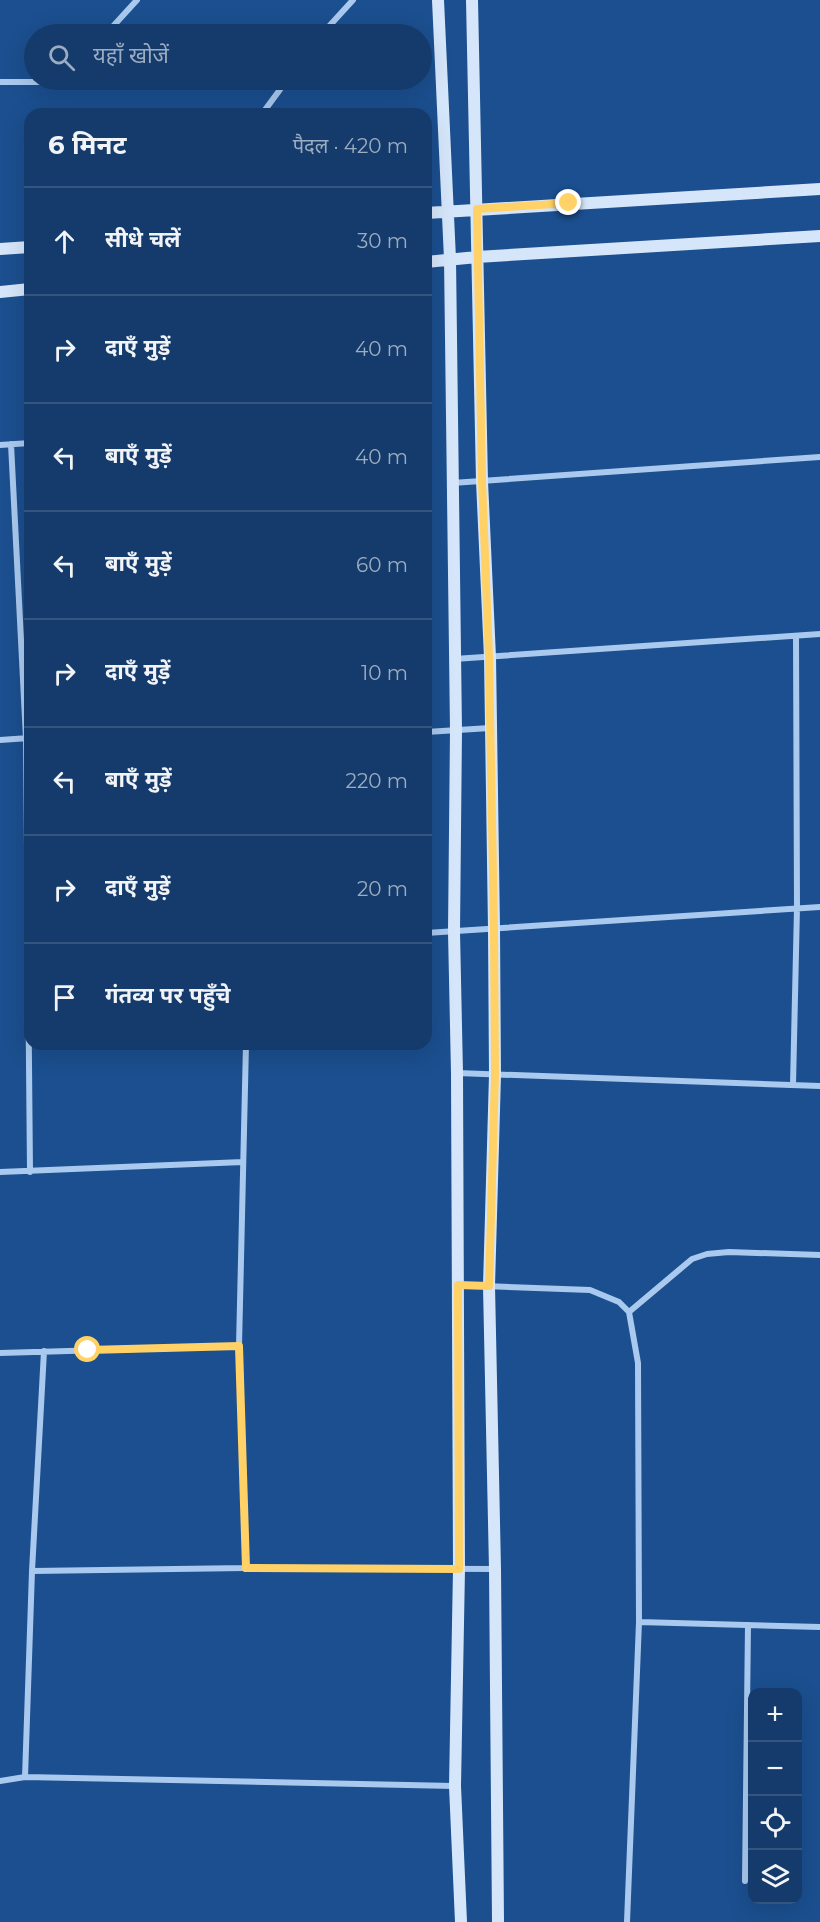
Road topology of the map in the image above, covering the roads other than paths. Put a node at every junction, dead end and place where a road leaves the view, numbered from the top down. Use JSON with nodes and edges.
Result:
{"nodes":[{"id":1,"x":137,"y":0,"type":"edge"},
{"id":2,"x":353,"y":0,"type":"edge"},
{"id":3,"x":438,"y":0,"type":"edge"},
{"id":4,"x":472,"y":0,"type":"edge"},
{"id":5,"x":115,"y":24,"type":"edge"},
{"id":6,"x":331,"y":24,"type":"edge"},
{"id":7,"x":0,"y":82,"type":"edge"},
{"id":8,"x":24,"y":82,"type":"edge"},
{"id":9,"x":280,"y":90,"type":"edge"},
{"id":10,"x":266,"y":108,"type":"edge"},
{"id":11,"x":820,"y":189,"type":"edge"},
{"id":12,"x":477,"y":209,"type":"junction"},
{"id":13,"x":447,"y":211,"type":"junction"},
{"id":14,"x":432,"y":212,"type":"edge"},
{"id":15,"x":820,"y":236,"type":"edge"},
{"id":16,"x":24,"y":247,"type":"edge"},
{"id":17,"x":0,"y":249,"type":"edge"},
{"id":18,"x":477,"y":257,"type":"junction"},
{"id":19,"x":450,"y":259,"type":"junction"},
{"id":20,"x":432,"y":261,"type":"edge"},
{"id":21,"x":24,"y":290,"type":"edge"},
{"id":22,"x":0,"y":292,"type":"edge"},
{"id":23,"x":24,"y":443,"type":"edge"},
{"id":24,"x":11,"y":444,"type":"junction"},
{"id":25,"x":0,"y":445,"type":"edge"},
{"id":26,"x":820,"y":457,"type":"edge"},
{"id":27,"x":482,"y":481,"type":"junction"},
{"id":28,"x":452,"y":483,"type":"junction"},
{"id":29,"x":820,"y":634,"type":"edge"},
{"id":30,"x":796,"y":636,"type":"junction"},
{"id":31,"x":489,"y":657,"type":"junction"},
{"id":32,"x":454,"y":659,"type":"junction"},
{"id":33,"x":24,"y":669,"type":"edge"},
{"id":34,"x":490,"y":728,"type":"junction"},
{"id":35,"x":456,"y":730,"type":"junction"},
{"id":36,"x":432,"y":732,"type":"edge"},
{"id":37,"x":24,"y":738,"type":"edge"},
{"id":38,"x":0,"y":740,"type":"edge"},
{"id":39,"x":797,"y":908,"type":"junction"},
{"id":40,"x":820,"y":908,"type":"edge"},
{"id":41,"x":494,"y":929,"type":"junction"},
{"id":42,"x":454,"y":932,"type":"junction"},
{"id":43,"x":432,"y":933,"type":"edge"},
{"id":44,"x":30,"y":1050,"type":"edge"},
{"id":45,"x":246,"y":1050,"type":"edge"},
{"id":46,"x":457,"y":1073,"type":"junction"},
{"id":47,"x":495,"y":1075,"type":"junction"},
{"id":48,"x":793,"y":1085,"type":"junction"},
{"id":49,"x":820,"y":1086,"type":"edge"},
{"id":50,"x":243,"y":1162,"type":"junction"},
{"id":51,"x":0,"y":1172,"type":"edge"},
{"id":52,"x":30,"y":1172,"type":"junction"},
{"id":53,"x":820,"y":1255,"type":"edge"},
{"id":54,"x":458,"y":1285,"type":"junction"},
{"id":55,"x":489,"y":1286,"type":"junction"},
{"id":56,"x":629,"y":1312,"type":"junction"},
{"id":57,"x":239,"y":1346,"type":"junction"},
{"id":58,"x":44,"y":1351,"type":"junction"},
{"id":59,"x":0,"y":1353,"type":"edge"},
{"id":60,"x":246,"y":1568,"type":"junction"},
{"id":61,"x":459,"y":1569,"type":"junction"},
{"id":62,"x":495,"y":1569,"type":"junction"},
{"id":63,"x":32,"y":1571,"type":"junction"},
{"id":64,"x":639,"y":1622,"type":"junction"},
{"id":65,"x":748,"y":1625,"type":"junction"},
{"id":66,"x":820,"y":1627,"type":"edge"},
{"id":67,"x":25,"y":1777,"type":"junction"},
{"id":68,"x":0,"y":1781,"type":"edge"},
{"id":69,"x":455,"y":1786,"type":"junction"},
{"id":70,"x":745,"y":1881,"type":"dead end"},
{"id":71,"x":461,"y":1922,"type":"edge"},
{"id":72,"x":498,"y":1922,"type":"edge"},
{"id":73,"x":627,"y":1922,"type":"edge"}],
"edges":[{"from":1,"to":5,"type":"street"},
{"from":2,"to":6,"type":"street"},
{"from":3,"to":13,"type":"street"},
{"from":4,"to":12,"type":"street"},
{"from":7,"to":8,"type":"street"},
{"from":9,"to":10,"type":"street"},
{"from":11,"to":12,"type":"street"},
{"from":12,"to":13,"type":"street"},
{"from":12,"to":18,"type":"street"},
{"from":13,"to":14,"type":"street"},
{"from":13,"to":19,"type":"street"},
{"from":15,"to":18,"type":"street"},
{"from":16,"to":17,"type":"street"},
{"from":18,"to":19,"type":"street"},
{"from":18,"to":27,"type":"street"},
{"from":19,"to":20,"type":"street"},
{"from":19,"to":28,"type":"street"},
{"from":21,"to":22,"type":"street"},
{"from":23,"to":24,"type":"street"},
{"from":24,"to":25,"type":"street"},
{"from":24,"to":33,"type":"street"},
{"from":26,"to":27,"type":"street"},
{"from":27,"to":28,"type":"street"},
{"from":27,"to":31,"type":"street"},
{"from":28,"to":32,"type":"street"},
{"from":29,"to":30,"type":"street"},
{"from":30,"to":31,"type":"street"},
{"from":30,"to":39,"type":"street"},
{"from":31,"to":32,"type":"street"},
{"from":31,"to":34,"type":"street"},
{"from":32,"to":35,"type":"street"},
{"from":34,"to":35,"type":"street"},
{"from":34,"to":41,"type":"street"},
{"from":35,"to":36,"type":"street"},
{"from":35,"to":42,"type":"street"},
{"from":37,"to":38,"type":"street"},
{"from":39,"to":40,"type":"street"},
{"from":39,"to":41,"type":"street"},
{"from":39,"to":48,"type":"street"},
{"from":41,"to":42,"type":"street"},
{"from":41,"to":47,"type":"street"},
{"from":42,"to":43,"type":"street"},
{"from":42,"to":46,"type":"street"},
{"from":44,"to":52,"type":"street"},
{"from":45,"to":50,"type":"street"},
{"from":46,"to":47,"type":"street"},
{"from":46,"to":54,"type":"street"},
{"from":47,"to":48,"type":"street"},
{"from":47,"to":55,"type":"street"},
{"from":48,"to":49,"type":"street"},
{"from":50,"to":52,"type":"street"},
{"from":50,"to":57,"type":"street"},
{"from":51,"to":52,"type":"street"},
{"from":53,"to":56,"type":"street"},
{"from":54,"to":55,"type":"street"},
{"from":54,"to":61,"type":"street"},
{"from":55,"to":56,"type":"street"},
{"from":55,"to":62,"type":"street"},
{"from":56,"to":64,"type":"street"},
{"from":57,"to":58,"type":"street"},
{"from":57,"to":60,"type":"street"},
{"from":58,"to":59,"type":"street"},
{"from":58,"to":63,"type":"street"},
{"from":60,"to":61,"type":"street"},
{"from":60,"to":63,"type":"street"},
{"from":61,"to":62,"type":"street"},
{"from":61,"to":69,"type":"street"},
{"from":62,"to":72,"type":"street"},
{"from":63,"to":67,"type":"street"},
{"from":64,"to":65,"type":"street"},
{"from":64,"to":73,"type":"street"},
{"from":65,"to":66,"type":"street"},
{"from":65,"to":70,"type":"street"},
{"from":67,"to":68,"type":"street"},
{"from":67,"to":69,"type":"street"},
{"from":69,"to":71,"type":"street"}]}
